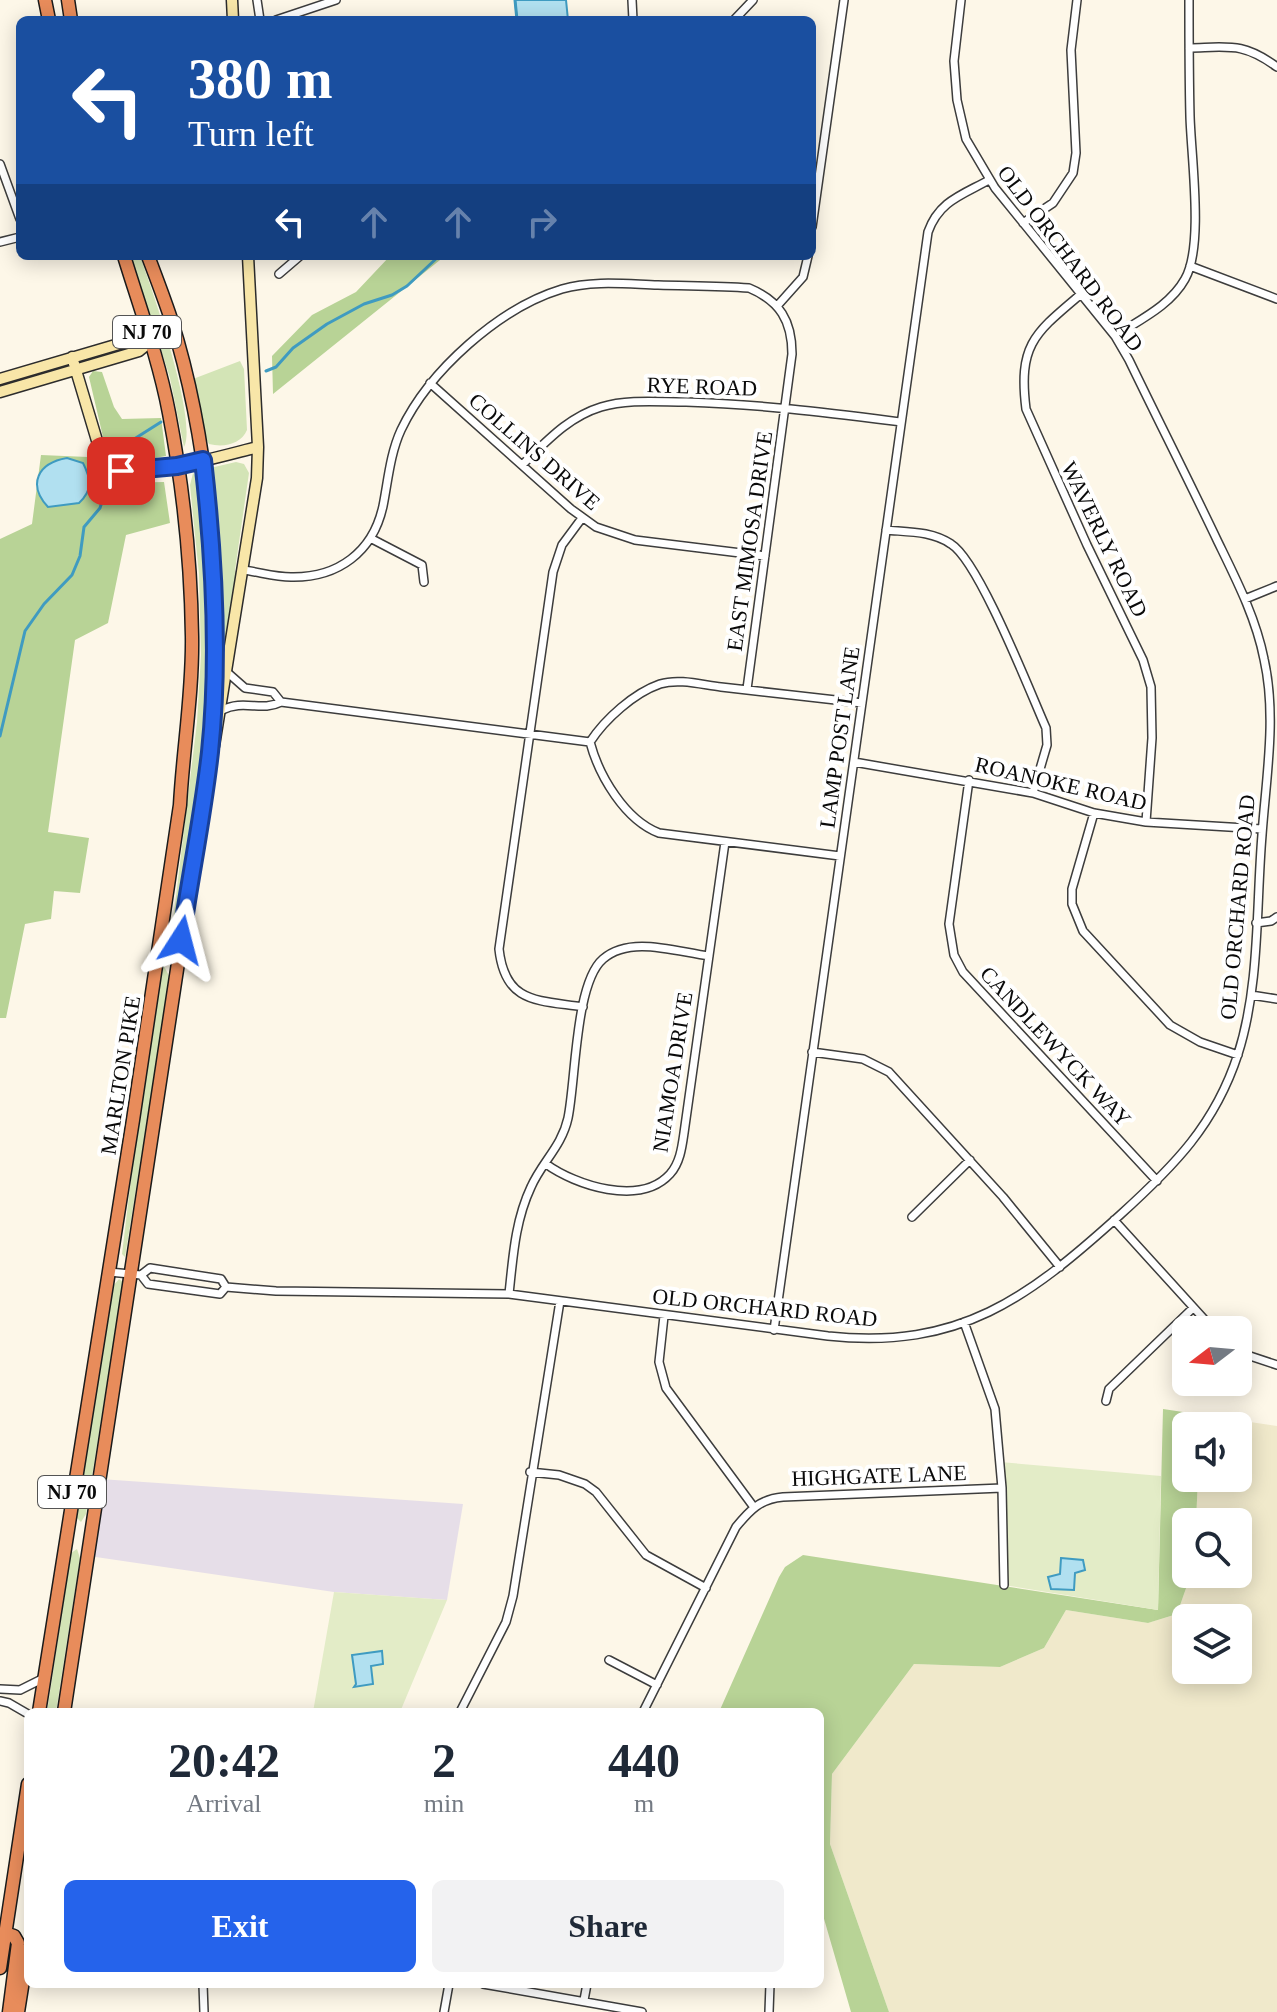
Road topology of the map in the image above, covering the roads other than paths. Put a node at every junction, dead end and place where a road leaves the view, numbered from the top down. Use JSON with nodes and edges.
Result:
{"nodes":[{"id":1,"x":336,"y":0,"type":"edge"},
{"id":2,"x":753,"y":0,"type":"edge"},
{"id":3,"x":844,"y":0,"type":"edge"},
{"id":4,"x":961,"y":0,"type":"edge"},
{"id":5,"x":1077,"y":0,"type":"edge"},
{"id":6,"x":1189,"y":0,"type":"edge"},
{"id":7,"x":288,"y":16,"type":"edge"},
{"id":8,"x":738,"y":16,"type":"edge"},
{"id":9,"x":1189,"y":48,"type":"junction"},
{"id":10,"x":1277,"y":67,"type":"edge"},
{"id":11,"x":0,"y":164,"type":"edge"},
{"id":12,"x":816,"y":173,"type":"edge"},
{"id":13,"x":989,"y":180,"type":"junction"},
{"id":14,"x":16,"y":208,"type":"edge"},
{"id":15,"x":1023,"y":223,"type":"junction"},
{"id":16,"x":125,"y":260,"type":"edge"},
{"id":17,"x":149,"y":260,"type":"edge"},
{"id":18,"x":248,"y":260,"type":"edge"},
{"id":19,"x":295,"y":260,"type":"edge"},
{"id":20,"x":807,"y":260,"type":"edge"},
{"id":21,"x":1190,"y":266,"type":"junction"},
{"id":22,"x":279,"y":274,"type":"dead end"},
{"id":23,"x":1081,"y":294,"type":"junction"},
{"id":24,"x":1277,"y":299,"type":"edge"},
{"id":25,"x":778,"y":305,"type":"junction"},
{"id":26,"x":1115,"y":336,"type":"junction"},
{"id":27,"x":148,"y":342,"type":"junction"},
{"id":28,"x":72,"y":357,"type":"junction"},
{"id":29,"x":76,"y":371,"type":"junction"},
{"id":30,"x":0,"y":379,"type":"edge"},
{"id":31,"x":430,"y":383,"type":"junction"},
{"id":32,"x":0,"y":392,"type":"edge"},
{"id":33,"x":785,"y":408,"type":"junction"},
{"id":34,"x":901,"y":422,"type":"junction"},
{"id":35,"x":258,"y":447,"type":"junction"},
{"id":36,"x":203,"y":460,"type":"junction"},
{"id":37,"x":522,"y":465,"type":"junction"},
{"id":38,"x":177,"y":466,"type":"junction"},
{"id":39,"x":582,"y":518,"type":"junction"},
{"id":40,"x":886,"y":530,"type":"junction"},
{"id":41,"x":372,"y":539,"type":"junction"},
{"id":42,"x":765,"y":556,"type":"junction"},
{"id":43,"x":243,"y":570,"type":"junction"},
{"id":44,"x":424,"y":582,"type":"dead end"},
{"id":45,"x":1277,"y":586,"type":"edge"},
{"id":46,"x":1245,"y":599,"type":"junction"},
{"id":47,"x":228,"y":673,"type":"junction"},
{"id":48,"x":747,"y":689,"type":"junction"},
{"id":49,"x":1273,"y":696,"type":"edge"},
{"id":50,"x":281,"y":702,"type":"junction"},
{"id":51,"x":862,"y":703,"type":"junction"},
{"id":52,"x":222,"y":710,"type":"junction"},
{"id":53,"x":530,"y":735,"type":"junction"},
{"id":54,"x":590,"y":742,"type":"junction"},
{"id":55,"x":854,"y":762,"type":"junction"},
{"id":56,"x":1273,"y":764,"type":"edge"},
{"id":57,"x":206,"y":779,"type":"junction"},
{"id":58,"x":969,"y":780,"type":"junction"},
{"id":59,"x":1033,"y":793,"type":"junction"},
{"id":60,"x":1094,"y":813,"type":"junction"},
{"id":61,"x":1146,"y":822,"type":"junction"},
{"id":62,"x":1262,"y":829,"type":"junction"},
{"id":63,"x":725,"y":842,"type":"junction"},
{"id":64,"x":840,"y":856,"type":"junction"},
{"id":65,"x":1277,"y":917,"type":"edge"},
{"id":66,"x":1256,"y":923,"type":"junction"},
{"id":67,"x":161,"y":935,"type":"junction"},
{"id":68,"x":709,"y":956,"type":"junction"},
{"id":69,"x":174,"y":979,"type":"junction"},
{"id":70,"x":1251,"y":995,"type":"junction"},
{"id":71,"x":1277,"y":999,"type":"edge"},
{"id":72,"x":583,"y":1007,"type":"junction"},
{"id":73,"x":812,"y":1052,"type":"junction"},
{"id":74,"x":1238,"y":1055,"type":"junction"},
{"id":75,"x":970,"y":1160,"type":"junction"},
{"id":76,"x":546,"y":1164,"type":"junction"},
{"id":77,"x":1157,"y":1181,"type":"junction"},
{"id":78,"x":912,"y":1217,"type":"dead end"},
{"id":79,"x":1114,"y":1220,"type":"junction"},
{"id":80,"x":1060,"y":1267,"type":"junction"},
{"id":81,"x":109,"y":1272,"type":"junction"},
{"id":82,"x":136,"y":1275,"type":"junction"},
{"id":83,"x":226,"y":1287,"type":"junction"},
{"id":84,"x":509,"y":1294,"type":"junction"},
{"id":85,"x":560,"y":1301,"type":"junction"},
{"id":86,"x":1193,"y":1308,"type":"junction"},
{"id":87,"x":664,"y":1316,"type":"junction"},
{"id":88,"x":1201,"y":1316,"type":"edge"},
{"id":89,"x":964,"y":1322,"type":"junction"},
{"id":90,"x":774,"y":1330,"type":"junction"},
{"id":91,"x":1252,"y":1357,"type":"edge"},
{"id":92,"x":1277,"y":1365,"type":"edge"},
{"id":93,"x":1106,"y":1401,"type":"dead end"},
{"id":94,"x":530,"y":1472,"type":"junction"},
{"id":95,"x":1002,"y":1488,"type":"junction"},
{"id":96,"x":753,"y":1506,"type":"junction"},
{"id":97,"x":1004,"y":1585,"type":"dead end"},
{"id":98,"x":706,"y":1588,"type":"junction"},
{"id":99,"x":609,"y":1660,"type":"dead end"},
{"id":100,"x":44,"y":1678,"type":"junction"},
{"id":101,"x":657,"y":1685,"type":"junction"},
{"id":102,"x":0,"y":1689,"type":"edge"},
{"id":103,"x":0,"y":1701,"type":"edge"},
{"id":104,"x":40,"y":1708,"type":"edge"},
{"id":105,"x":65,"y":1708,"type":"edge"},
{"id":106,"x":462,"y":1708,"type":"edge"},
{"id":107,"x":645,"y":1708,"type":"edge"},
{"id":108,"x":24,"y":1711,"type":"edge"},
{"id":109,"x":24,"y":1807,"type":"edge"},
{"id":110,"x":2,"y":1931,"type":"edge"},
{"id":111,"x":0,"y":1968,"type":"edge"},
{"id":112,"x":24,"y":1979,"type":"edge"},
{"id":113,"x":203,"y":1988,"type":"edge"},
{"id":114,"x":448,"y":1988,"type":"edge"},
{"id":115,"x":508,"y":1988,"type":"edge"},
{"id":116,"x":586,"y":1988,"type":"edge"},
{"id":117,"x":770,"y":1988,"type":"edge"},
{"id":118,"x":584,"y":2000,"type":"junction"},
{"id":119,"x":614,"y":2009,"type":"edge"},
{"id":120,"x":9,"y":2012,"type":"edge"},
{"id":121,"x":18,"y":2012,"type":"edge"},
{"id":122,"x":204,"y":2012,"type":"edge"},
{"id":123,"x":444,"y":2012,"type":"edge"},
{"id":124,"x":642,"y":2012,"type":"edge"},
{"id":125,"x":769,"y":2012,"type":"edge"}],
"edges":[{"from":1,"to":7,"type":"street"},
{"from":2,"to":8,"type":"street"},
{"from":3,"to":12,"type":"street"},
{"from":4,"to":13,"type":"street","name":"OLD ORCHARD ROAD"},
{"from":5,"to":15,"type":"street"},
{"from":6,"to":9,"type":"street"},
{"from":9,"to":10,"type":"street"},
{"from":9,"to":21,"type":"street"},
{"from":11,"to":14,"type":"street"},
{"from":13,"to":15,"type":"street","name":"OLD ORCHARD ROAD"},
{"from":13,"to":34,"type":"street","name":"LAMP POST LANE"},
{"from":15,"to":23,"type":"street","name":"OLD ORCHARD ROAD"},
{"from":16,"to":27,"type":"highway","name":"MARLTON PIKE","number":"NJ 70"},
{"from":17,"to":36,"type":"highway","name":"MARLTON PIKE","number":"NJ 70"},
{"from":18,"to":35,"type":"street"},
{"from":19,"to":22,"type":"street"},
{"from":20,"to":25,"type":"street"},
{"from":21,"to":24,"type":"street"},
{"from":21,"to":26,"type":"street"},
{"from":23,"to":26,"type":"street","name":"OLD ORCHARD ROAD"},
{"from":23,"to":61,"type":"street","name":"WAVERLY ROAD"},
{"from":25,"to":31,"type":"street"},
{"from":25,"to":33,"type":"street","name":"EAST MIMOSA DRIVE"},
{"from":26,"to":46,"type":"street","name":"OLD ORCHARD ROAD"},
{"from":27,"to":28,"type":"street"},
{"from":27,"to":29,"type":"street"},
{"from":27,"to":38,"type":"highway","name":"MARLTON PIKE","number":"NJ 70"},
{"from":28,"to":29,"type":"street"},
{"from":28,"to":30,"type":"street"},
{"from":29,"to":32,"type":"street"},
{"from":29,"to":38,"type":"street"},
{"from":31,"to":37,"type":"street","name":"COLLINS DRIVE"},
{"from":31,"to":41,"type":"street"},
{"from":33,"to":34,"type":"street","name":"RYE ROAD"},
{"from":33,"to":37,"type":"street","name":"RYE ROAD"},
{"from":33,"to":42,"type":"street","name":"EAST MIMOSA DRIVE"},
{"from":34,"to":40,"type":"street","name":"LAMP POST LANE"},
{"from":35,"to":36,"type":"street"},
{"from":35,"to":43,"type":"street"},
{"from":36,"to":38,"type":"street"},
{"from":36,"to":57,"type":"highway","name":"MARLTON PIKE","number":"NJ 70"},
{"from":37,"to":39,"type":"street","name":"COLLINS DRIVE"},
{"from":38,"to":67,"type":"highway","name":"MARLTON PIKE","number":"NJ 70"},
{"from":39,"to":42,"type":"street","name":"COLLINS DRIVE"},
{"from":39,"to":53,"type":"street"},
{"from":40,"to":51,"type":"street","name":"LAMP POST LANE"},
{"from":40,"to":59,"type":"street"},
{"from":41,"to":43,"type":"street"},
{"from":41,"to":44,"type":"street"},
{"from":42,"to":48,"type":"street","name":"EAST MIMOSA DRIVE"},
{"from":43,"to":47,"type":"street"},
{"from":45,"to":46,"type":"street"},
{"from":46,"to":49,"type":"street","name":"OLD ORCHARD ROAD"},
{"from":47,"to":50,"type":"street"},
{"from":47,"to":52,"type":"street"},
{"from":48,"to":51,"type":"street"},
{"from":48,"to":54,"type":"street"},
{"from":49,"to":56,"type":"street","name":"OLD ORCHARD ROAD"},
{"from":50,"to":52,"type":"street"},
{"from":50,"to":53,"type":"street"},
{"from":51,"to":55,"type":"street","name":"LAMP POST LANE"},
{"from":52,"to":57,"type":"street"},
{"from":53,"to":54,"type":"street"},
{"from":53,"to":72,"type":"street"},
{"from":54,"to":63,"type":"street"},
{"from":55,"to":58,"type":"street","name":"ROANOKE ROAD"},
{"from":55,"to":64,"type":"street","name":"LAMP POST LANE"},
{"from":56,"to":62,"type":"street","name":"OLD ORCHARD ROAD"},
{"from":57,"to":69,"type":"highway","name":"MARLTON PIKE","number":"NJ 70"},
{"from":58,"to":59,"type":"street","name":"ROANOKE ROAD"},
{"from":58,"to":77,"type":"street","name":"CANDLEWYCK WAY"},
{"from":59,"to":60,"type":"street","name":"ROANOKE ROAD"},
{"from":60,"to":61,"type":"street","name":"ROANOKE ROAD"},
{"from":60,"to":74,"type":"street"},
{"from":61,"to":62,"type":"street","name":"ROANOKE ROAD"},
{"from":62,"to":66,"type":"street","name":"OLD ORCHARD ROAD"},
{"from":63,"to":64,"type":"street"},
{"from":63,"to":68,"type":"street","name":"NIAMOA DRIVE"},
{"from":64,"to":73,"type":"street","name":"LAMP POST LANE"},
{"from":65,"to":66,"type":"street"},
{"from":66,"to":70,"type":"street","name":"OLD ORCHARD ROAD"},
{"from":67,"to":69,"type":"highway"},
{"from":67,"to":81,"type":"highway","name":"MARLTON PIKE","number":"NJ 70"},
{"from":68,"to":72,"type":"street"},
{"from":68,"to":76,"type":"street","name":"NIAMOA DRIVE"},
{"from":69,"to":82,"type":"highway","name":"MARLTON PIKE","number":"NJ 70"},
{"from":70,"to":71,"type":"street"},
{"from":70,"to":74,"type":"street","name":"OLD ORCHARD ROAD"},
{"from":72,"to":76,"type":"street"},
{"from":73,"to":75,"type":"street"},
{"from":73,"to":90,"type":"street","name":"LAMP POST LANE"},
{"from":74,"to":77,"type":"street","name":"OLD ORCHARD ROAD"},
{"from":75,"to":78,"type":"street"},
{"from":75,"to":80,"type":"street"},
{"from":76,"to":84,"type":"street"},
{"from":77,"to":79,"type":"street","name":"OLD ORCHARD ROAD"},
{"from":79,"to":80,"type":"street","name":"OLD ORCHARD ROAD"},
{"from":79,"to":86,"type":"street"},
{"from":80,"to":89,"type":"street","name":"OLD ORCHARD ROAD"},
{"from":81,"to":82,"type":"street","name":"OLD ORCHARD ROAD"},
{"from":81,"to":100,"type":"highway","name":"MARLTON PIKE","number":"NJ 70"},
{"from":82,"to":83,"type":"street","name":"OLD ORCHARD ROAD"},
{"from":82,"to":83,"type":"street","name":"OLD ORCHARD ROAD"},
{"from":82,"to":105,"type":"highway","name":"MARLTON PIKE","number":"NJ 70"},
{"from":83,"to":84,"type":"street","name":"OLD ORCHARD ROAD"},
{"from":84,"to":85,"type":"street","name":"OLD ORCHARD ROAD"},
{"from":85,"to":87,"type":"street","name":"OLD ORCHARD ROAD"},
{"from":85,"to":94,"type":"street"},
{"from":86,"to":88,"type":"street"},
{"from":86,"to":93,"type":"street"},
{"from":87,"to":90,"type":"street","name":"OLD ORCHARD ROAD"},
{"from":87,"to":96,"type":"street"},
{"from":89,"to":90,"type":"street","name":"OLD ORCHARD ROAD"},
{"from":89,"to":95,"type":"street"},
{"from":91,"to":92,"type":"street"},
{"from":94,"to":98,"type":"street"},
{"from":94,"to":106,"type":"street"},
{"from":95,"to":96,"type":"street","name":"HIGHGATE LANE"},
{"from":95,"to":97,"type":"street"},
{"from":96,"to":98,"type":"street"},
{"from":98,"to":101,"type":"street"},
{"from":99,"to":101,"type":"street"},
{"from":100,"to":102,"type":"street"},
{"from":100,"to":104,"type":"highway","name":"MARLTON PIKE","number":"NJ 70"},
{"from":101,"to":107,"type":"street"},
{"from":103,"to":108,"type":"street"},
{"from":109,"to":110,"type":"highway"},
{"from":110,"to":111,"type":"highway"},
{"from":110,"to":120,"type":"highway"},
{"from":112,"to":121,"type":"highway"},
{"from":113,"to":122,"type":"street"},
{"from":114,"to":123,"type":"street"},
{"from":115,"to":118,"type":"street"},
{"from":116,"to":118,"type":"street"},
{"from":117,"to":125,"type":"street"},
{"from":118,"to":119,"type":"street"},
{"from":119,"to":124,"type":"street"}]}
